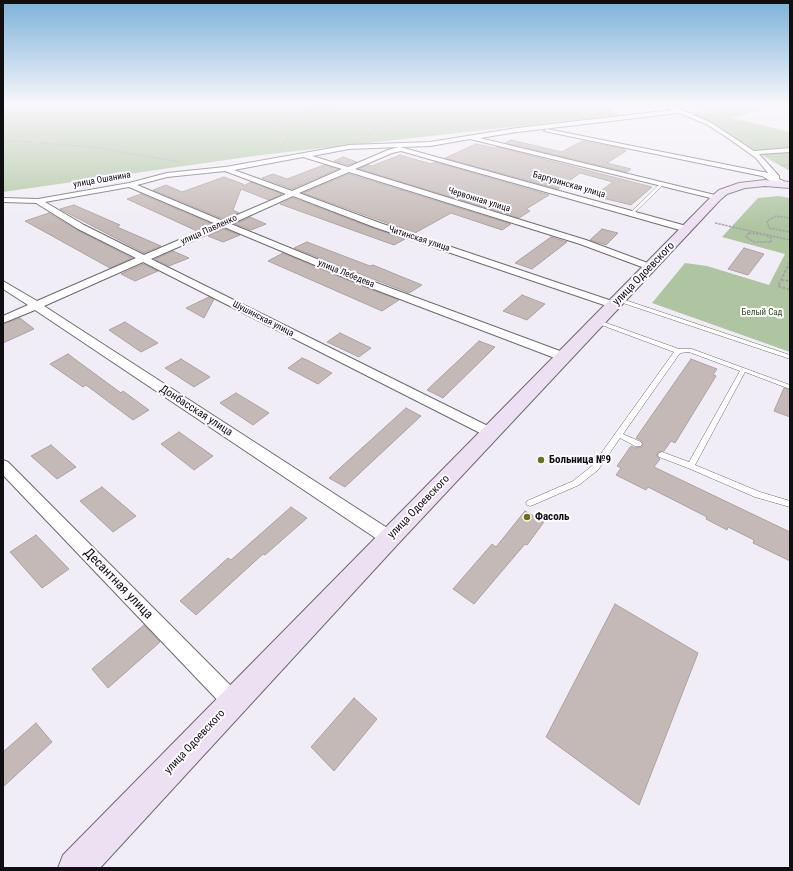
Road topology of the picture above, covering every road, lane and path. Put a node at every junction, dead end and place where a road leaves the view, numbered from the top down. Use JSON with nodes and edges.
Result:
{"nodes":[{"id":1,"x":76,"y":146,"type":"edge"},
{"id":2,"x":283,"y":146,"type":"edge"},
{"id":3,"x":371,"y":146,"type":"edge"},
{"id":4,"x":413,"y":146,"type":"edge"},
{"id":5,"x":416,"y":146,"type":"joint"},
{"id":6,"x":429,"y":146,"type":"edge"},
{"id":7,"x":505,"y":146,"type":"edge"},
{"id":8,"x":621,"y":146,"type":"edge"},
{"id":9,"x":741,"y":146,"type":"edge"},
{"id":10,"x":349,"y":147,"type":"joint"},
{"id":11,"x":399,"y":149,"type":"junction"},
{"id":12,"x":790,"y":150,"type":"edge"},
{"id":13,"x":752,"y":153,"type":"junction"},
{"id":14,"x":422,"y":155,"type":"junction"},
{"id":15,"x":301,"y":156,"type":"junction"},
{"id":16,"x":276,"y":159,"type":"junction"},
{"id":17,"x":182,"y":163,"type":"dead end"},
{"id":18,"x":225,"y":169,"type":"junction"},
{"id":19,"x":348,"y":169,"type":"junction"},
{"id":20,"x":786,"y":184,"type":"edge"},
{"id":21,"x":130,"y":185,"type":"junction"},
{"id":22,"x":661,"y":185,"type":"junction"},
{"id":23,"x":292,"y":194,"type":"junction"},
{"id":24,"x":716,"y":198,"type":"junction"},
{"id":25,"x":3,"y":200,"type":"edge"},
{"id":26,"x":38,"y":201,"type":"junction"},
{"id":27,"x":631,"y":214,"type":"junction"},
{"id":28,"x":790,"y":218,"type":"edge"},
{"id":29,"x":715,"y":223,"type":"dead end"},
{"id":30,"x":224,"y":224,"type":"junction"},
{"id":31,"x":687,"y":229,"type":"junction"},
{"id":32,"x":774,"y":230,"type":"junction"},
{"id":33,"x":790,"y":232,"type":"edge"},
{"id":34,"x":761,"y":234,"type":"junction"},
{"id":35,"x":771,"y":236,"type":"junction"},
{"id":36,"x":790,"y":240,"type":"edge"},
{"id":37,"x":144,"y":259,"type":"junction"},
{"id":38,"x":790,"y":262,"type":"edge"},
{"id":39,"x":650,"y":267,"type":"junction"},
{"id":40,"x":781,"y":280,"type":"junction"},
{"id":41,"x":790,"y":280,"type":"edge"},
{"id":42,"x":3,"y":284,"type":"edge"},
{"id":43,"x":790,"y":290,"type":"edge"},
{"id":44,"x":617,"y":302,"type":"junction"},
{"id":45,"x":36,"y":306,"type":"junction"},
{"id":46,"x":3,"y":320,"type":"edge"},
{"id":47,"x":598,"y":322,"type":"junction"},
{"id":48,"x":678,"y":351,"type":"junction"},
{"id":49,"x":564,"y":357,"type":"junction"},
{"id":50,"x":790,"y":357,"type":"edge"},
{"id":51,"x":743,"y":370,"type":"junction"},
{"id":52,"x":790,"y":387,"type":"edge"},
{"id":53,"x":491,"y":433,"type":"junction"},
{"id":54,"x":619,"y":435,"type":"junction"},
{"id":55,"x":638,"y":444,"type":"dead end"},
{"id":56,"x":662,"y":455,"type":"dead end"},
{"id":57,"x":3,"y":466,"type":"edge"},
{"id":58,"x":691,"y":466,"type":"junction"},
{"id":59,"x":530,"y":503,"type":"dead end"},
{"id":60,"x":790,"y":504,"type":"edge"},
{"id":61,"x":389,"y":538,"type":"junction"},
{"id":62,"x":233,"y":702,"type":"junction"},
{"id":63,"x":76,"y":868,"type":"edge"}],
"edges":[{"from":1,"to":17,"type":"path"},
{"from":2,"to":16,"type":"path"},
{"from":3,"to":10,"type":"street","name":"улица Ошанина"},
{"from":4,"to":5,"type":"street","name":"улица Ошанина"},
{"from":5,"to":11,"type":"street","name":"улица Павленко"},
{"from":6,"to":14,"type":"street"},
{"from":7,"to":22,"type":"street"},
{"from":8,"to":20,"type":"street"},
{"from":9,"to":13,"type":"street"},
{"from":10,"to":15,"type":"street","name":"улица Ошанина"},
{"from":11,"to":14,"type":"street","name":"Баргузинская улица"},
{"from":11,"to":19,"type":"street","name":"улица Павленко"},
{"from":12,"to":13,"type":"street"},
{"from":13,"to":20,"type":"street"},
{"from":14,"to":27,"type":"street","name":"Баргузинская улица"},
{"from":15,"to":16,"type":"street","name":"улица Ошанина"},
{"from":15,"to":19,"type":"street","name":"Червонная улица"},
{"from":16,"to":18,"type":"street","name":"улица Ошанина"},
{"from":18,"to":21,"type":"street","name":"улица Ошанина"},
{"from":18,"to":23,"type":"street","name":"Читинская улица"},
{"from":19,"to":23,"type":"street","name":"улица Павленко"},
{"from":19,"to":39,"type":"street","name":"Червонная улица"},
{"from":20,"to":24,"type":"street","name":"улица Одоевского"},
{"from":21,"to":26,"type":"street","name":"улица Ошанина"},
{"from":21,"to":30,"type":"street","name":"улица Лебедева"},
{"from":22,"to":24,"type":"street"},
{"from":22,"to":27,"type":"lane"},
{"from":23,"to":30,"type":"street","name":"улица Павленко"},
{"from":23,"to":44,"type":"street","name":"Читинская улица"},
{"from":24,"to":31,"type":"street","name":"улица Одоевского"},
{"from":25,"to":26,"type":"street","name":"улица Ошанина"},
{"from":26,"to":37,"type":"street","name":"Шушинская улица"},
{"from":27,"to":31,"type":"street","name":"Баргузинская улица"},
{"from":28,"to":32,"type":"path"},
{"from":29,"to":34,"type":"path"},
{"from":30,"to":37,"type":"street","name":"улица Павленко"},
{"from":30,"to":49,"type":"street","name":"улица Лебедева"},
{"from":31,"to":39,"type":"street","name":"улица Одоевского"},
{"from":32,"to":33,"type":"path"},
{"from":32,"to":35,"type":"path"},
{"from":34,"to":34,"type":"path"},
{"from":34,"to":35,"type":"path"},
{"from":35,"to":36,"type":"path"},
{"from":37,"to":45,"type":"street","name":"улица Павленко"},
{"from":37,"to":53,"type":"street","name":"Шушинская улица"},
{"from":38,"to":40,"type":"path"},
{"from":39,"to":44,"type":"street","name":"улица Одоевского"},
{"from":40,"to":41,"type":"path"},
{"from":40,"to":43,"type":"path"},
{"from":42,"to":45,"type":"street","name":"Донбасская улица"},
{"from":44,"to":47,"type":"street","name":"улица Одоевского"},
{"from":44,"to":50,"type":"lane"},
{"from":45,"to":46,"type":"street","name":"улица Павленко"},
{"from":45,"to":61,"type":"street","name":"Донбасская улица"},
{"from":47,"to":48,"type":"lane"},
{"from":47,"to":49,"type":"street","name":"улица Одоевского"},
{"from":48,"to":51,"type":"lane"},
{"from":48,"to":54,"type":"lane"},
{"from":49,"to":53,"type":"street","name":"улица Одоевского"},
{"from":51,"to":52,"type":"lane"},
{"from":51,"to":58,"type":"lane"},
{"from":53,"to":61,"type":"street","name":"улица Одоевского"},
{"from":54,"to":55,"type":"lane"},
{"from":54,"to":59,"type":"lane"},
{"from":56,"to":58,"type":"lane"},
{"from":57,"to":62,"type":"street","name":"Десантная улица"},
{"from":58,"to":60,"type":"lane"},
{"from":61,"to":62,"type":"street","name":"улица Одоевского"},
{"from":62,"to":63,"type":"street","name":"улица Одоевского"}]}
